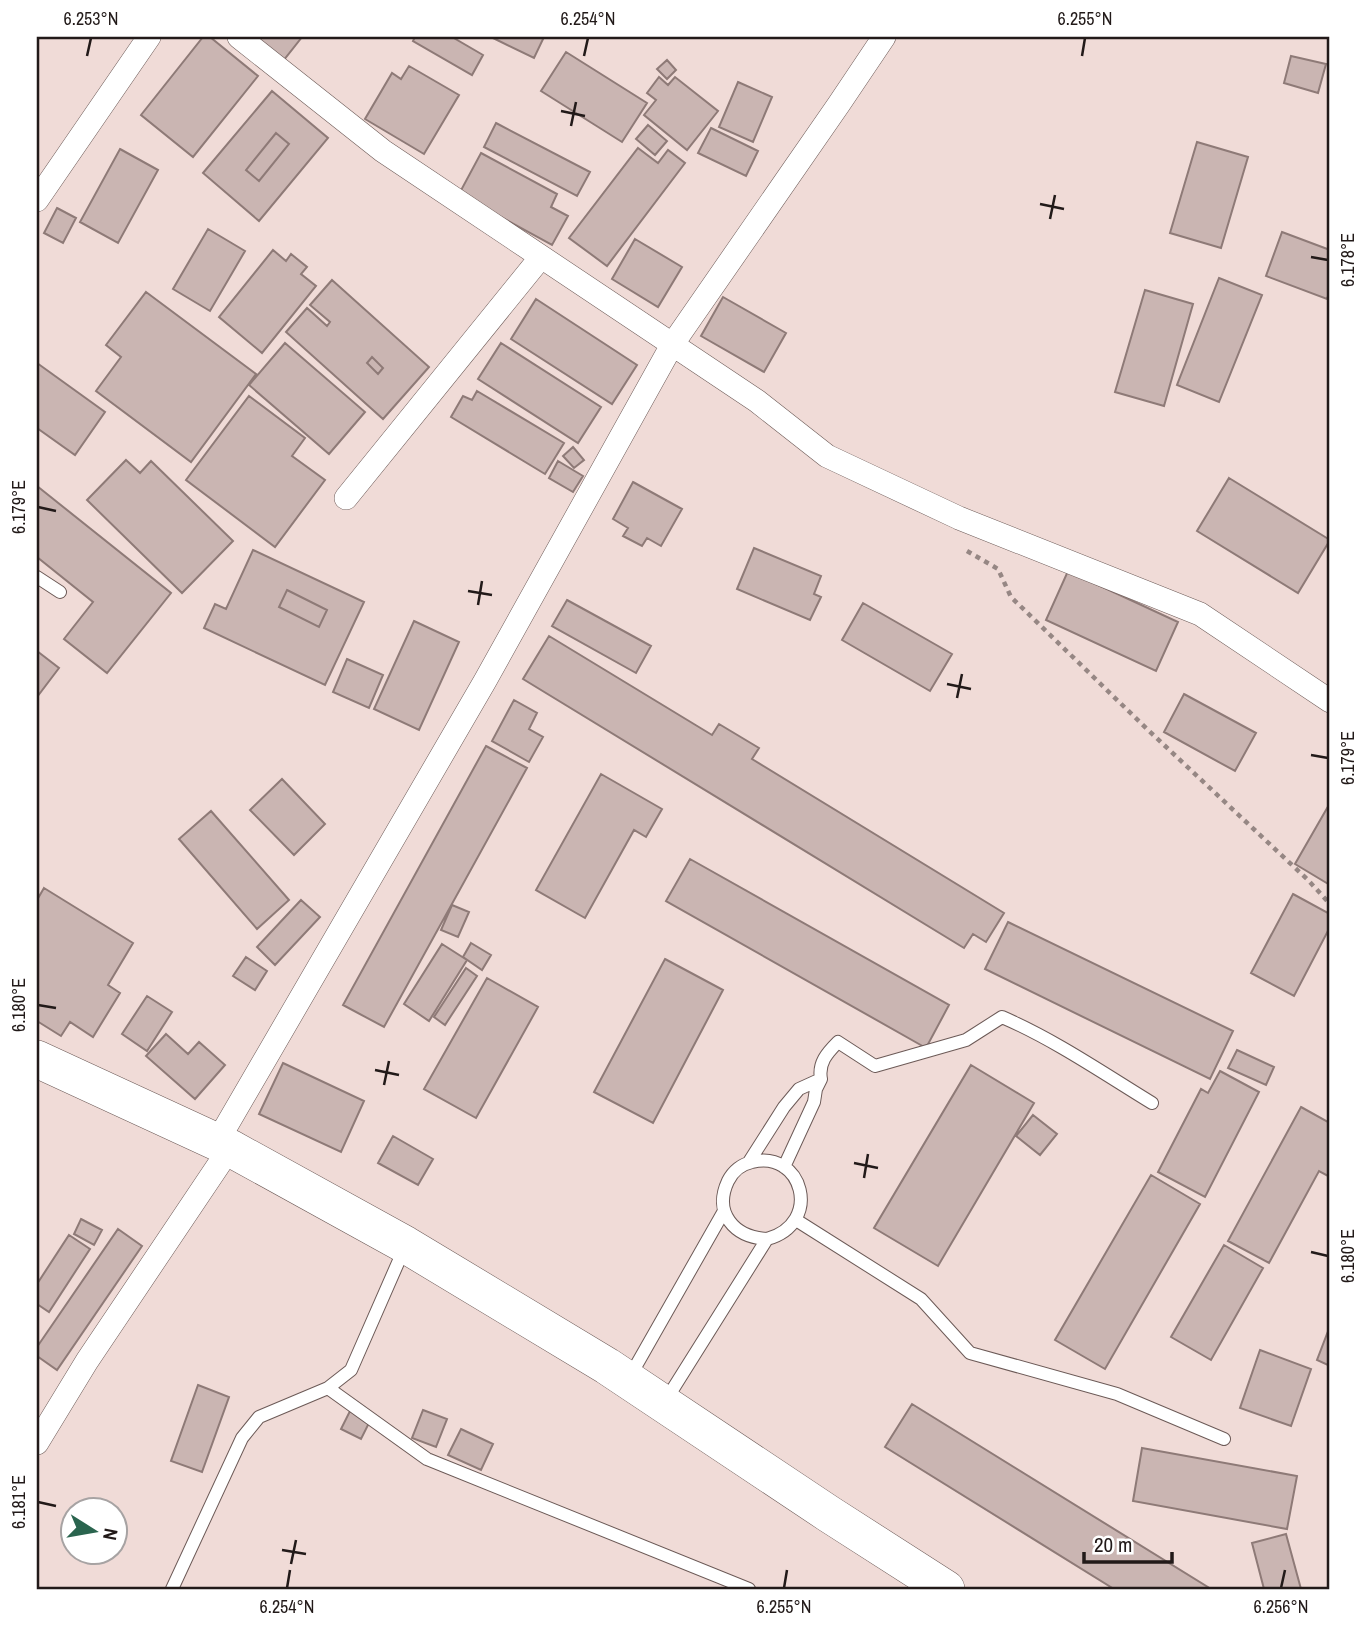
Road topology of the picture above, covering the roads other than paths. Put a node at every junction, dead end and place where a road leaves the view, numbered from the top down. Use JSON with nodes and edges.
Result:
{"nodes":[{"id":1,"x":149,"y":37,"type":"edge"},
{"id":2,"x":239,"y":37,"type":"edge"},
{"id":3,"x":882,"y":37,"type":"edge"},
{"id":4,"x":37,"y":200,"type":"edge"},
{"id":5,"x":541,"y":257,"type":"junction"},
{"id":6,"x":671,"y":345,"type":"junction"},
{"id":7,"x":346,"y":498,"type":"dead end"},
{"id":8,"x":37,"y":577,"type":"edge"},
{"id":9,"x":60,"y":593,"type":"dead end"},
{"id":10,"x":1330,"y":701,"type":"edge"},
{"id":11,"x":37,"y":1059,"type":"edge"},
{"id":12,"x":821,"y":1079,"type":"junction"},
{"id":13,"x":1152,"y":1103,"type":"dead end"},
{"id":14,"x":223,"y":1145,"type":"junction"},
{"id":15,"x":749,"y":1162,"type":"junction"},
{"id":16,"x":784,"y":1167,"type":"junction"},
{"id":17,"x":724,"y":1211,"type":"junction"},
{"id":18,"x":796,"y":1220,"type":"junction"},
{"id":19,"x":767,"y":1239,"type":"junction"},
{"id":20,"x":405,"y":1245,"type":"junction"},
{"id":21,"x":628,"y":1379,"type":"junction"},
{"id":22,"x":328,"y":1388,"type":"junction"},
{"id":23,"x":664,"y":1404,"type":"junction"},
{"id":24,"x":1224,"y":1439,"type":"dead end"},
{"id":25,"x":37,"y":1443,"type":"edge"},
{"id":26,"x":172,"y":1589,"type":"edge"},
{"id":27,"x":749,"y":1589,"type":"edge"},
{"id":28,"x":946,"y":1589,"type":"edge"}],
"edges":[{"from":1,"to":4,"type":"street"},
{"from":2,"to":5,"type":"street"},
{"from":3,"to":6,"type":"street"},
{"from":5,"to":6,"type":"street"},
{"from":5,"to":7,"type":"street"},
{"from":6,"to":10,"type":"street"},
{"from":6,"to":14,"type":"street"},
{"from":8,"to":9,"type":"lane"},
{"from":11,"to":14,"type":"main road"},
{"from":12,"to":13,"type":"lane"},
{"from":12,"to":15,"type":"lane"},
{"from":12,"to":16,"type":"lane"},
{"from":14,"to":20,"type":"main road"},
{"from":14,"to":25,"type":"street"},
{"from":15,"to":16,"type":"lane"},
{"from":15,"to":17,"type":"lane"},
{"from":16,"to":18,"type":"lane"},
{"from":17,"to":19,"type":"lane"},
{"from":17,"to":21,"type":"lane"},
{"from":18,"to":19,"type":"lane"},
{"from":18,"to":24,"type":"lane"},
{"from":19,"to":23,"type":"lane"},
{"from":20,"to":21,"type":"main road"},
{"from":20,"to":22,"type":"lane"},
{"from":21,"to":23,"type":"main road"},
{"from":22,"to":26,"type":"lane"},
{"from":22,"to":27,"type":"lane"},
{"from":23,"to":28,"type":"main road"}]}
